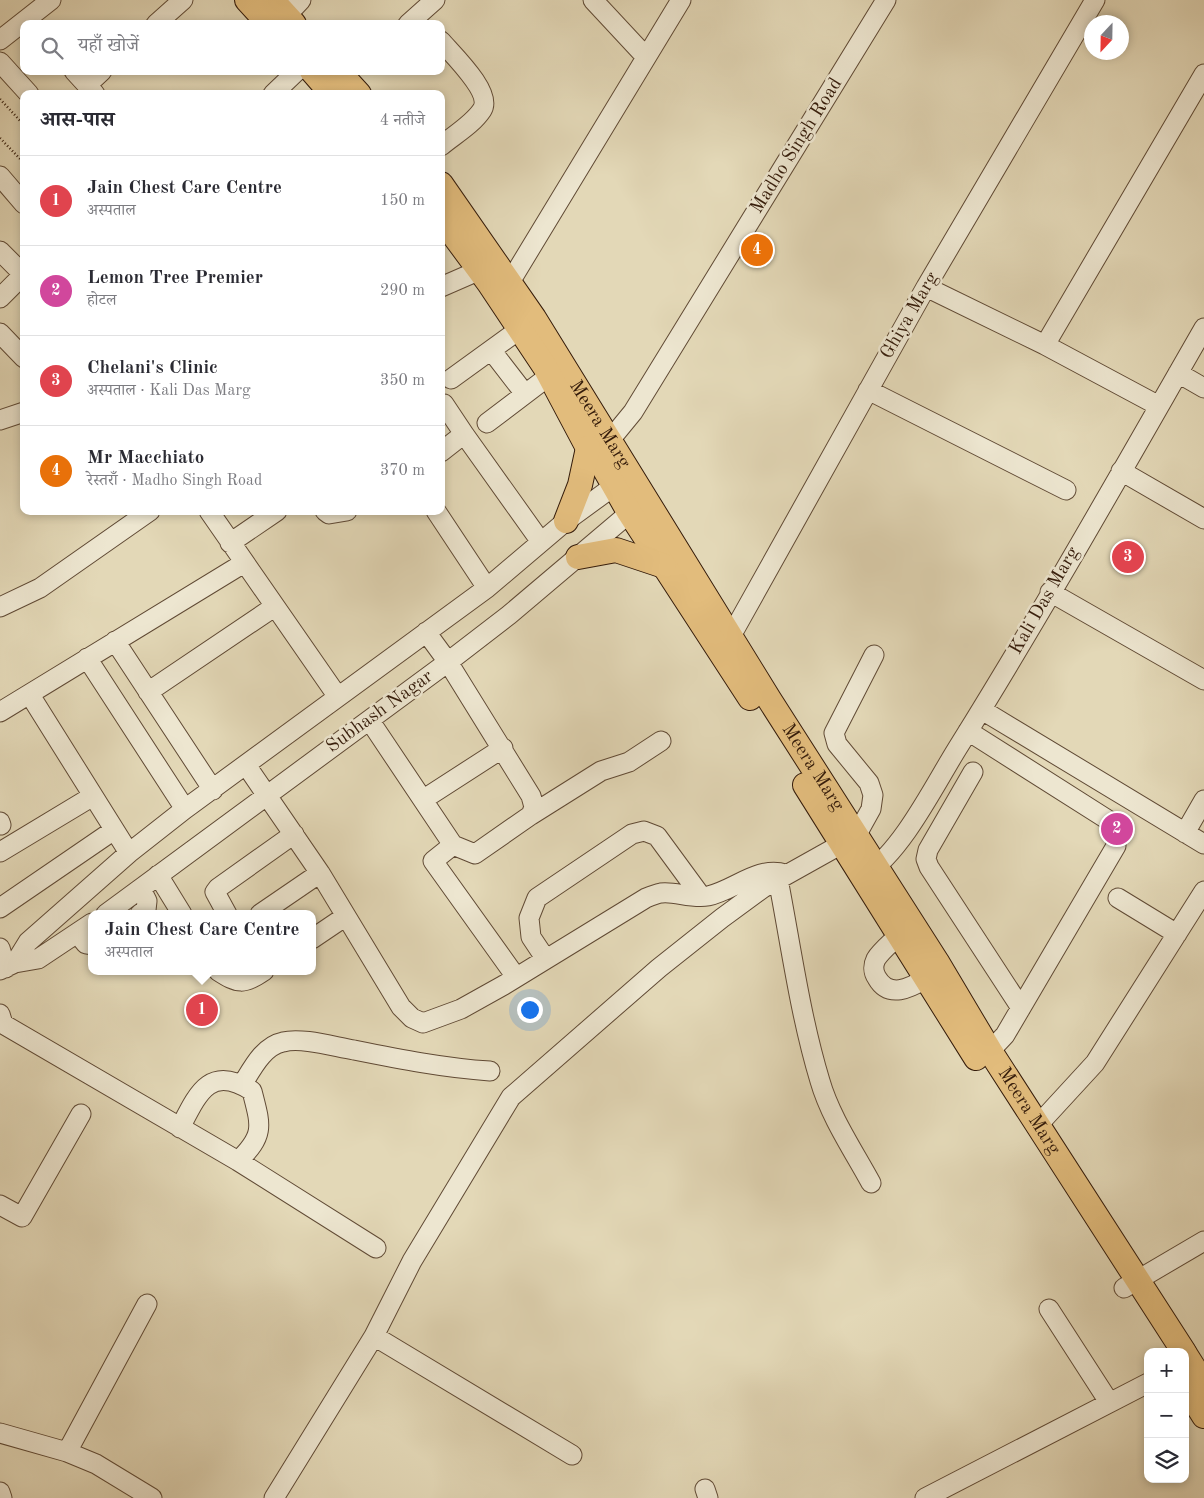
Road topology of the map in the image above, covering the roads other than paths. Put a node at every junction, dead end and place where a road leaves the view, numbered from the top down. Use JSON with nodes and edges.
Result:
{"nodes":[{"id":1,"x":51,"y":0,"type":"edge"},
{"id":2,"x":183,"y":0,"type":"edge"},
{"id":3,"x":247,"y":0,"type":"edge"},
{"id":4,"x":435,"y":0,"type":"edge"},
{"id":5,"x":593,"y":0,"type":"edge"},
{"id":6,"x":681,"y":0,"type":"edge"},
{"id":7,"x":886,"y":0,"type":"edge"},
{"id":8,"x":1095,"y":0,"type":"edge"},
{"id":9,"x":285,"y":13,"type":"edge"},
{"id":10,"x":29,"y":20,"type":"edge"},
{"id":11,"x":160,"y":20,"type":"edge"},
{"id":12,"x":418,"y":20,"type":"edge"},
{"id":13,"x":20,"y":26,"type":"edge"},
{"id":14,"x":0,"y":40,"type":"edge"},
{"id":15,"x":445,"y":46,"type":"edge"},
{"id":16,"x":646,"y":57,"type":"junction"},
{"id":17,"x":0,"y":62,"type":"edge"},
{"id":18,"x":1204,"y":74,"type":"edge"},
{"id":19,"x":96,"y":75,"type":"edge"},
{"id":20,"x":293,"y":75,"type":"edge"},
{"id":21,"x":324,"y":75,"type":"edge"},
{"id":22,"x":345,"y":82,"type":"edge"},
{"id":23,"x":85,"y":83,"type":"edge"},
{"id":24,"x":25,"y":90,"type":"edge"},
{"id":25,"x":276,"y":90,"type":"edge"},
{"id":26,"x":445,"y":143,"type":"edge"},
{"id":27,"x":0,"y":176,"type":"edge"},
{"id":28,"x":445,"y":190,"type":"edge"},
{"id":29,"x":20,"y":199,"type":"edge"},
{"id":30,"x":445,"y":224,"type":"edge"},
{"id":31,"x":0,"y":251,"type":"edge"},
{"id":32,"x":480,"y":270,"type":"junction"},
{"id":33,"x":20,"y":271,"type":"edge"},
{"id":34,"x":20,"y":277,"type":"edge"},
{"id":35,"x":510,"y":282,"type":"junction"},
{"id":36,"x":445,"y":285,"type":"edge"},
{"id":37,"x":926,"y":287,"type":"junction"},
{"id":38,"x":0,"y":298,"type":"edge"},
{"id":39,"x":1204,"y":328,"type":"edge"},
{"id":40,"x":520,"y":329,"type":"junction"},
{"id":41,"x":0,"y":333,"type":"edge"},
{"id":42,"x":1045,"y":345,"type":"junction"},
{"id":43,"x":491,"y":350,"type":"junction"},
{"id":44,"x":20,"y":354,"type":"edge"},
{"id":45,"x":1178,"y":373,"type":"junction"},
{"id":46,"x":550,"y":376,"type":"junction"},
{"id":47,"x":450,"y":379,"type":"dead end"},
{"id":48,"x":1204,"y":388,"type":"edge"},
{"id":49,"x":868,"y":390,"type":"junction"},
{"id":50,"x":525,"y":394,"type":"junction"},
{"id":51,"x":445,"y":406,"type":"edge"},
{"id":52,"x":1159,"y":406,"type":"junction"},
{"id":53,"x":20,"y":413,"type":"edge"},
{"id":54,"x":0,"y":420,"type":"edge"},
{"id":55,"x":487,"y":423,"type":"dead end"},
{"id":56,"x":464,"y":434,"type":"junction"},
{"id":57,"x":445,"y":448,"type":"edge"},
{"id":58,"x":598,"y":449,"type":"junction"},
{"id":59,"x":1121,"y":471,"type":"junction"},
{"id":60,"x":622,"y":480,"type":"junction"},
{"id":61,"x":1066,"y":490,"type":"dead end"},
{"id":62,"x":638,"y":506,"type":"junction"},
{"id":63,"x":144,"y":515,"type":"edge"},
{"id":64,"x":212,"y":515,"type":"edge"},
{"id":65,"x":272,"y":515,"type":"edge"},
{"id":66,"x":439,"y":515,"type":"edge"},
{"id":67,"x":1204,"y":519,"type":"edge"},
{"id":68,"x":566,"y":521,"type":"junction"},
{"id":69,"x":541,"y":542,"type":"junction"},
{"id":70,"x":230,"y":543,"type":"junction"},
{"id":71,"x":578,"y":557,"type":"junction"},
{"id":72,"x":244,"y":563,"type":"junction"},
{"id":73,"x":664,"y":566,"type":"junction"},
{"id":74,"x":487,"y":588,"type":"junction"},
{"id":75,"x":1050,"y":592,"type":"junction"},
{"id":76,"x":0,"y":607,"type":"edge"},
{"id":77,"x":274,"y":607,"type":"junction"},
{"id":78,"x":426,"y":632,"type":"junction"},
{"id":79,"x":730,"y":636,"type":"junction"},
{"id":80,"x":115,"y":641,"type":"junction"},
{"id":81,"x":874,"y":655,"type":"dead end"},
{"id":82,"x":87,"y":658,"type":"junction"},
{"id":83,"x":448,"y":662,"type":"junction"},
{"id":84,"x":1204,"y":680,"type":"edge"},
{"id":85,"x":148,"y":692,"type":"junction"},
{"id":86,"x":30,"y":695,"type":"junction"},
{"id":87,"x":338,"y":697,"type":"junction"},
{"id":88,"x":982,"y":710,"type":"junction"},
{"id":89,"x":0,"y":712,"type":"edge"},
{"id":90,"x":370,"y":721,"type":"junction"},
{"id":91,"x":968,"y":731,"type":"junction"},
{"id":92,"x":661,"y":741,"type":"dead end"},
{"id":93,"x":992,"y":746,"type":"junction"},
{"id":94,"x":503,"y":748,"type":"junction"},
{"id":95,"x":951,"y":759,"type":"junction"},
{"id":96,"x":246,"y":765,"type":"junction"},
{"id":97,"x":973,"y":772,"type":"junction"},
{"id":98,"x":212,"y":790,"type":"junction"},
{"id":99,"x":93,"y":796,"type":"junction"},
{"id":100,"x":268,"y":796,"type":"junction"},
{"id":101,"x":424,"y":799,"type":"junction"},
{"id":102,"x":1204,"y":800,"type":"edge"},
{"id":103,"x":185,"y":810,"type":"junction"},
{"id":104,"x":531,"y":815,"type":"junction"},
{"id":105,"x":114,"y":830,"type":"junction"},
{"id":106,"x":1185,"y":833,"type":"junction"},
{"id":107,"x":294,"y":834,"type":"junction"},
{"id":108,"x":849,"y":841,"type":"junction"},
{"id":109,"x":1204,"y":844,"type":"edge"},
{"id":110,"x":453,"y":845,"type":"junction"},
{"id":111,"x":0,"y":852,"type":"edge"},
{"id":112,"x":129,"y":853,"type":"junction"},
{"id":113,"x":869,"y":872,"type":"junction"},
{"id":114,"x":320,"y":873,"type":"junction"},
{"id":115,"x":158,"y":875,"type":"junction"},
{"id":116,"x":782,"y":877,"type":"junction"},
{"id":117,"x":141,"y":889,"type":"junction"},
{"id":118,"x":1204,"y":891,"type":"edge"},
{"id":119,"x":701,"y":896,"type":"junction"},
{"id":120,"x":1118,"y":898,"type":"dead end"},
{"id":121,"x":0,"y":908,"type":"edge"},
{"id":122,"x":112,"y":910,"type":"edge"},
{"id":123,"x":146,"y":910,"type":"edge"},
{"id":124,"x":180,"y":910,"type":"edge"},
{"id":125,"x":224,"y":910,"type":"edge"},
{"id":126,"x":266,"y":910,"type":"edge"},
{"id":127,"x":346,"y":916,"type":"junction"},
{"id":128,"x":85,"y":928,"type":"edge"},
{"id":129,"x":1177,"y":934,"type":"junction"},
{"id":130,"x":316,"y":936,"type":"edge"},
{"id":131,"x":898,"y":936,"type":"junction"},
{"id":132,"x":88,"y":944,"type":"edge"},
{"id":133,"x":0,"y":948,"type":"edge"},
{"id":134,"x":545,"y":958,"type":"junction"},
{"id":135,"x":7,"y":967,"type":"edge"},
{"id":136,"x":224,"y":975,"type":"edge"},
{"id":137,"x":258,"y":975,"type":"edge"},
{"id":138,"x":516,"y":977,"type":"junction"},
{"id":139,"x":926,"y":979,"type":"junction"},
{"id":140,"x":1021,"y":1008,"type":"junction"},
{"id":141,"x":1,"y":1022,"type":"edge"},
{"id":142,"x":990,"y":1051,"type":"junction"},
{"id":143,"x":490,"y":1071,"type":"dead end"},
{"id":144,"x":242,"y":1085,"type":"junction"},
{"id":145,"x":81,"y":1114,"type":"dead end"},
{"id":146,"x":1038,"y":1125,"type":"junction"},
{"id":147,"x":180,"y":1128,"type":"junction"},
{"id":148,"x":238,"y":1161,"type":"junction"},
{"id":149,"x":871,"y":1182,"type":"dead end"},
{"id":150,"x":0,"y":1205,"type":"edge"},
{"id":151,"x":1204,"y":1241,"type":"edge"},
{"id":152,"x":376,"y":1248,"type":"dead end"},
{"id":153,"x":1131,"y":1284,"type":"junction"},
{"id":154,"x":147,"y":1304,"type":"dead end"},
{"id":155,"x":1049,"y":1309,"type":"dead end"},
{"id":156,"x":374,"y":1336,"type":"junction"},
{"id":157,"x":1162,"y":1348,"type":"edge"},
{"id":158,"x":1180,"y":1348,"type":"edge"},
{"id":159,"x":1189,"y":1361,"type":"edge"},
{"id":160,"x":1204,"y":1384,"type":"edge"},
{"id":161,"x":1144,"y":1385,"type":"edge"},
{"id":162,"x":1189,"y":1392,"type":"edge"},
{"id":163,"x":1109,"y":1402,"type":"junction"},
{"id":164,"x":1204,"y":1416,"type":"edge"},
{"id":165,"x":0,"y":1433,"type":"edge"},
{"id":166,"x":67,"y":1452,"type":"junction"},
{"id":167,"x":572,"y":1455,"type":"dead end"},
{"id":168,"x":0,"y":1492,"type":"edge"},
{"id":169,"x":2,"y":1498,"type":"edge"},
{"id":170,"x":152,"y":1498,"type":"edge"},
{"id":171,"x":274,"y":1498,"type":"edge"},
{"id":172,"x":925,"y":1498,"type":"edge"}],
"edges":[{"from":1,"to":10,"type":"street"},
{"from":2,"to":11,"type":"street"},
{"from":3,"to":9,"type":"main road"},
{"from":4,"to":12,"type":"street"},
{"from":5,"to":16,"type":"street"},
{"from":6,"to":16,"type":"street"},
{"from":7,"to":58,"type":"street","name":"Madho Singh Road"},
{"from":8,"to":37,"type":"street","name":"Ghiya Marg"},
{"from":13,"to":14,"type":"street"},
{"from":15,"to":26,"type":"street"},
{"from":16,"to":35,"type":"street"},
{"from":17,"to":24,"type":"street"},
{"from":18,"to":42,"type":"street"},
{"from":19,"to":23,"type":"street"},
{"from":20,"to":25,"type":"street"},
{"from":21,"to":22,"type":"main road"},
{"from":27,"to":29,"type":"street"},
{"from":28,"to":35,"type":"main road","name":"Meera Marg"},
{"from":30,"to":32,"type":"main road","name":"Meera Marg"},
{"from":31,"to":33,"type":"street"},
{"from":32,"to":36,"type":"street"},
{"from":32,"to":40,"type":"main road","name":"Meera Marg"},
{"from":34,"to":38,"type":"street"},
{"from":35,"to":58,"type":"main road","name":"Meera Marg"},
{"from":37,"to":42,"type":"street"},
{"from":37,"to":49,"type":"street","name":"Ghiya Marg"},
{"from":39,"to":45,"type":"street","name":"Kali Das Marg"},
{"from":40,"to":43,"type":"street"},
{"from":40,"to":46,"type":"main road","name":"Meera Marg"},
{"from":41,"to":44,"type":"street"},
{"from":42,"to":52,"type":"street"},
{"from":43,"to":47,"type":"street"},
{"from":43,"to":50,"type":"street"},
{"from":45,"to":48,"type":"street"},
{"from":45,"to":52,"type":"street","name":"Kali Das Marg"},
{"from":46,"to":50,"type":"street"},
{"from":46,"to":58,"type":"main road","name":"Meera Marg"},
{"from":49,"to":61,"type":"street"},
{"from":49,"to":79,"type":"street","name":"Ghiya Marg"},
{"from":50,"to":55,"type":"street"},
{"from":51,"to":56,"type":"street"},
{"from":52,"to":59,"type":"street","name":"Kali Das Marg"},
{"from":53,"to":54,"type":"street"},
{"from":56,"to":57,"type":"street"},
{"from":56,"to":69,"type":"street"},
{"from":58,"to":60,"type":"main road","name":"Meera Marg"},
{"from":58,"to":68,"type":"main road"},
{"from":59,"to":67,"type":"street"},
{"from":59,"to":75,"type":"street","name":"Kali Das Marg"},
{"from":60,"to":62,"type":"main road","name":"Meera Marg"},
{"from":60,"to":68,"type":"street"},
{"from":62,"to":71,"type":"street","name":"Subhash Nagar"},
{"from":62,"to":73,"type":"main road","name":"Meera Marg"},
{"from":62,"to":79,"type":"main road","name":"Meera Marg"},
{"from":63,"to":76,"type":"street"},
{"from":64,"to":70,"type":"street"},
{"from":65,"to":70,"type":"street"},
{"from":66,"to":74,"type":"street"},
{"from":68,"to":69,"type":"street"},
{"from":69,"to":74,"type":"street"},
{"from":70,"to":72,"type":"street"},
{"from":71,"to":73,"type":"main road"},
{"from":71,"to":83,"type":"street","name":"Subhash Nagar"},
{"from":72,"to":77,"type":"street"},
{"from":72,"to":80,"type":"street"},
{"from":73,"to":108,"type":"main road","name":"Meera Marg"},
{"from":74,"to":78,"type":"street"},
{"from":75,"to":84,"type":"street"},
{"from":75,"to":88,"type":"street","name":"Kali Das Marg"},
{"from":77,"to":85,"type":"street"},
{"from":77,"to":87,"type":"street"},
{"from":78,"to":83,"type":"street"},
{"from":78,"to":87,"type":"street"},
{"from":79,"to":108,"type":"main road","name":"Meera Marg"},
{"from":80,"to":82,"type":"street"},
{"from":80,"to":85,"type":"street"},
{"from":81,"to":108,"type":"street"},
{"from":82,"to":86,"type":"street"},
{"from":82,"to":103,"type":"street"},
{"from":83,"to":90,"type":"street","name":"Subhash Nagar"},
{"from":83,"to":94,"type":"street"},
{"from":85,"to":98,"type":"street"},
{"from":86,"to":89,"type":"street"},
{"from":86,"to":99,"type":"street"},
{"from":87,"to":96,"type":"street"},
{"from":88,"to":91,"type":"street","name":"Kali Das Marg"},
{"from":88,"to":106,"type":"street"},
{"from":90,"to":100,"type":"street","name":"Subhash Nagar"},
{"from":90,"to":101,"type":"street"},
{"from":91,"to":93,"type":"street"},
{"from":91,"to":95,"type":"street","name":"Kali Das Marg"},
{"from":92,"to":104,"type":"street"},
{"from":93,"to":97,"type":"street"},
{"from":93,"to":140,"type":"street"},
{"from":94,"to":101,"type":"street"},
{"from":94,"to":104,"type":"street"},
{"from":95,"to":97,"type":"street"},
{"from":95,"to":113,"type":"street","name":"Kali Das Marg"},
{"from":96,"to":98,"type":"street"},
{"from":96,"to":100,"type":"street"},
{"from":97,"to":140,"type":"street"},
{"from":98,"to":103,"type":"street"},
{"from":99,"to":105,"type":"street"},
{"from":99,"to":111,"type":"street"},
{"from":100,"to":107,"type":"street"},
{"from":100,"to":115,"type":"street","name":"Subhash Nagar"},
{"from":101,"to":110,"type":"street"},
{"from":102,"to":106,"type":"street"},
{"from":103,"to":112,"type":"street"},
{"from":104,"to":110,"type":"street"},
{"from":105,"to":112,"type":"street"},
{"from":105,"to":121,"type":"street"},
{"from":106,"to":109,"type":"street"},
{"from":107,"to":114,"type":"street"},
{"from":107,"to":125,"type":"street"},
{"from":108,"to":113,"type":"main road","name":"Meera Marg"},
{"from":108,"to":116,"type":"street"},
{"from":110,"to":138,"type":"street"},
{"from":112,"to":135,"type":"street"},
{"from":113,"to":131,"type":"main road","name":"Meera Marg"},
{"from":113,"to":142,"type":"main road","name":"Meera Marg"},
{"from":114,"to":126,"type":"street"},
{"from":114,"to":127,"type":"street"},
{"from":115,"to":117,"type":"street","name":"Subhash Nagar"},
{"from":115,"to":124,"type":"street"},
{"from":116,"to":119,"type":"street"},
{"from":116,"to":149,"type":"street"},
{"from":116,"to":156,"type":"street"},
{"from":117,"to":122,"type":"street","name":"Subhash Nagar"},
{"from":117,"to":123,"type":"street"},
{"from":118,"to":129,"type":"street"},
{"from":119,"to":134,"type":"street"},
{"from":119,"to":134,"type":"street"},
{"from":120,"to":129,"type":"street"},
{"from":127,"to":130,"type":"street"},
{"from":127,"to":138,"type":"street"},
{"from":128,"to":132,"type":"street"},
{"from":128,"to":135,"type":"street"},
{"from":129,"to":146,"type":"street"},
{"from":131,"to":139,"type":"main road","name":"Meera Marg"},
{"from":131,"to":139,"type":"street"},
{"from":133,"to":135,"type":"street"},
{"from":134,"to":138,"type":"street"},
{"from":136,"to":137,"type":"street"},
{"from":139,"to":153,"type":"main road","name":"Meera Marg"},
{"from":140,"to":142,"type":"street"},
{"from":141,"to":147,"type":"street"},
{"from":142,"to":146,"type":"main road","name":"Meera Marg"},
{"from":143,"to":144,"type":"street"},
{"from":144,"to":147,"type":"street"},
{"from":144,"to":148,"type":"street"},
{"from":145,"to":150,"type":"street"},
{"from":146,"to":153,"type":"main road","name":"Meera Marg"},
{"from":147,"to":148,"type":"street"},
{"from":148,"to":152,"type":"street"},
{"from":151,"to":153,"type":"street"},
{"from":153,"to":157,"type":"main road","name":"Meera Marg"},
{"from":153,"to":158,"type":"main road","name":"Meera Marg"},
{"from":154,"to":166,"type":"street"},
{"from":155,"to":163,"type":"street"},
{"from":156,"to":167,"type":"street"},
{"from":156,"to":171,"type":"street"},
{"from":159,"to":160,"type":"main road","name":"Meera Marg"},
{"from":161,"to":163,"type":"street"},
{"from":162,"to":164,"type":"main road"},
{"from":163,"to":172,"type":"street"},
{"from":165,"to":166,"type":"street"},
{"from":166,"to":170,"type":"street"},
{"from":168,"to":169,"type":"street"}]}
